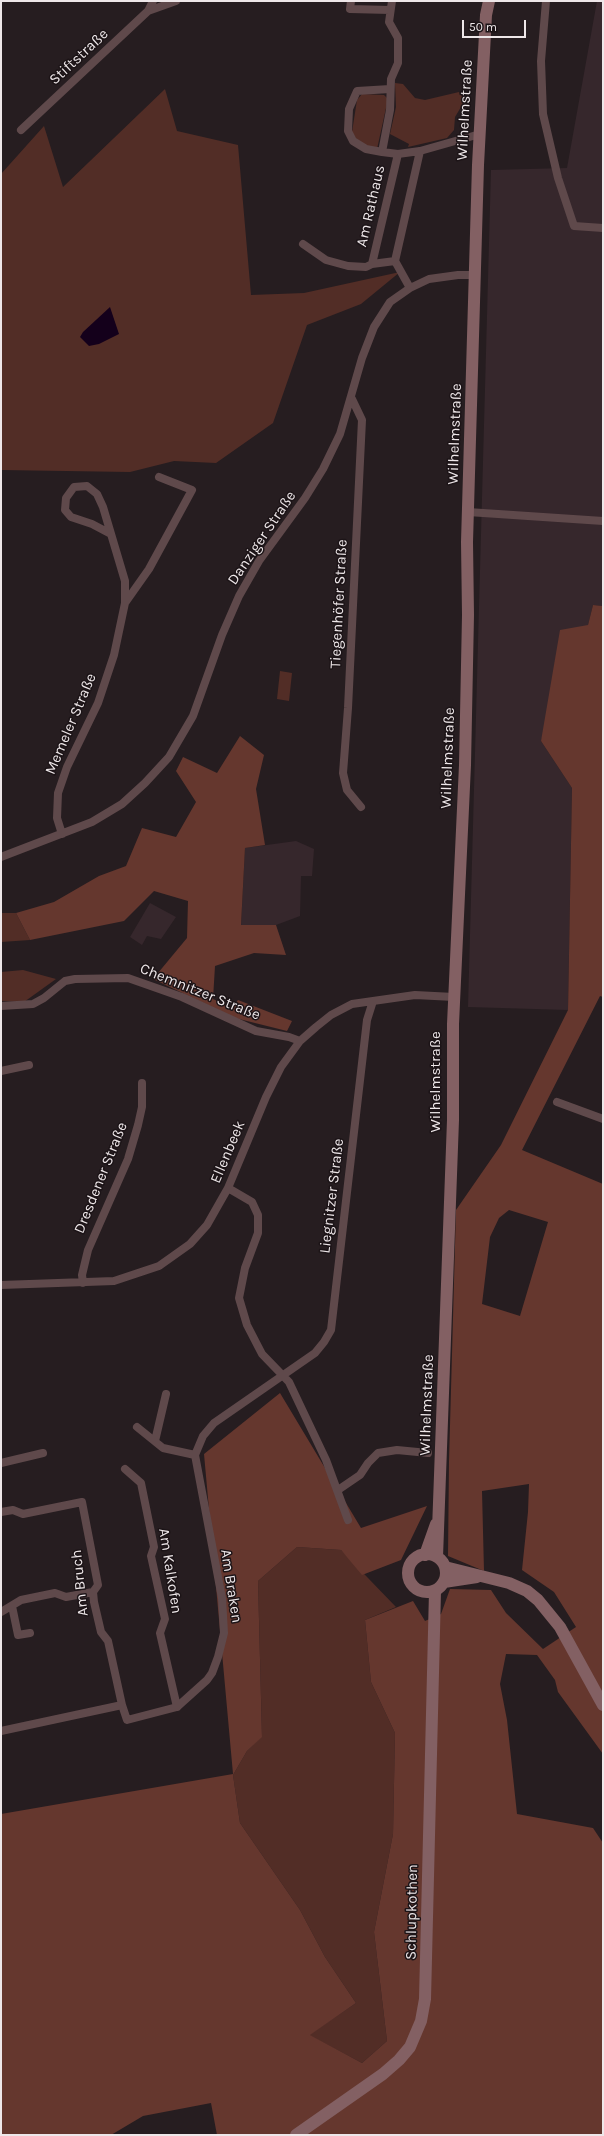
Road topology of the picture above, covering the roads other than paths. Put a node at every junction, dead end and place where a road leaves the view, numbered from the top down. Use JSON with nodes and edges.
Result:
{"nodes":[{"id":1,"x":153,"y":1,"type":"edge"},
{"id":2,"x":176,"y":1,"type":"edge"},
{"id":3,"x":350,"y":1,"type":"edge"},
{"id":4,"x":392,"y":1,"type":"edge"},
{"id":5,"x":489,"y":1,"type":"edge"},
{"id":6,"x":546,"y":1,"type":"edge"},
{"id":7,"x":390,"y":10,"type":"junction"},
{"id":8,"x":148,"y":11,"type":"junction"},
{"id":9,"x":390,"y":89,"type":"junction"},
{"id":10,"x":21,"y":130,"type":"dead end"},
{"id":11,"x":480,"y":134,"type":"junction"},
{"id":12,"x":420,"y":151,"type":"junction"},
{"id":13,"x":382,"y":152,"type":"junction"},
{"id":14,"x":398,"y":154,"type":"junction"},
{"id":15,"x":603,"y":228,"type":"edge"},
{"id":16,"x":303,"y":244,"type":"dead end"},
{"id":17,"x":395,"y":261,"type":"junction"},
{"id":18,"x":372,"y":264,"type":"junction"},
{"id":19,"x":475,"y":276,"type":"junction"},
{"id":20,"x":410,"y":288,"type":"junction"},
{"id":21,"x":352,"y":399,"type":"junction"},
{"id":22,"x":159,"y":477,"type":"dead end"},
{"id":23,"x":468,"y":512,"type":"junction"},
{"id":24,"x":603,"y":521,"type":"edge"},
{"id":25,"x":109,"y":533,"type":"junction"},
{"id":26,"x":125,"y":603,"type":"junction"},
{"id":27,"x":361,"y":807,"type":"dead end"},
{"id":28,"x":62,"y":834,"type":"junction"},
{"id":29,"x":1,"y":856,"type":"edge"},
{"id":30,"x":454,"y":997,"type":"junction"},
{"id":31,"x":374,"y":1001,"type":"junction"},
{"id":32,"x":1,"y":1006,"type":"edge"},
{"id":33,"x":300,"y":1041,"type":"junction"},
{"id":34,"x":29,"y":1064,"type":"dead end"},
{"id":35,"x":1,"y":1071,"type":"edge"},
{"id":36,"x":142,"y":1083,"type":"dead end"},
{"id":37,"x":557,"y":1102,"type":"dead end"},
{"id":38,"x":603,"y":1119,"type":"edge"},
{"id":39,"x":228,"y":1188,"type":"junction"},
{"id":40,"x":83,"y":1283,"type":"junction"},
{"id":41,"x":1,"y":1285,"type":"edge"},
{"id":42,"x":282,"y":1374,"type":"junction"},
{"id":43,"x":166,"y":1394,"type":"dead end"},
{"id":44,"x":137,"y":1427,"type":"dead end"},
{"id":45,"x":155,"y":1441,"type":"junction"},
{"id":46,"x":43,"y":1453,"type":"dead end"},
{"id":47,"x":428,"y":1453,"type":"dead end"},
{"id":48,"x":195,"y":1455,"type":"junction"},
{"id":49,"x":1,"y":1462,"type":"edge"},
{"id":50,"x":125,"y":1469,"type":"dead end"},
{"id":51,"x":338,"y":1490,"type":"junction"},
{"id":52,"x":1,"y":1512,"type":"edge"},
{"id":53,"x":439,"y":1516,"type":"junction"},
{"id":54,"x":348,"y":1520,"type":"dead end"},
{"id":55,"x":425,"y":1554,"type":"junction"},
{"id":56,"x":437,"y":1557,"type":"junction"},
{"id":57,"x":447,"y":1567,"type":"junction"},
{"id":58,"x":472,"y":1575,"type":"junction"},
{"id":59,"x":438,"y":1587,"type":"junction"},
{"id":60,"x":92,"y":1592,"type":"junction"},
{"id":61,"x":12,"y":1606,"type":"junction"},
{"id":62,"x":1,"y":1612,"type":"edge"},
{"id":63,"x":30,"y":1632,"type":"dead end"},
{"id":64,"x":122,"y":1705,"type":"junction"},
{"id":65,"x":603,"y":1705,"type":"edge"},
{"id":66,"x":177,"y":1707,"type":"junction"},
{"id":67,"x":1,"y":1730,"type":"edge"},
{"id":68,"x":296,"y":2135,"type":"edge"}],
"edges":[{"from":1,"to":8,"type":"street","name":"Stiftstraße"},
{"from":2,"to":8,"type":"street"},
{"from":3,"to":7,"type":"street"},
{"from":4,"to":7,"type":"street","name":"Am Rathaus"},
{"from":5,"to":11,"type":"main road","name":"Wilhelmstraße"},
{"from":6,"to":15,"type":"street"},
{"from":7,"to":9,"type":"street","name":"Am Rathaus"},
{"from":8,"to":10,"type":"street","name":"Stiftstraße"},
{"from":9,"to":13,"type":"street","name":"Am Rathaus"},
{"from":9,"to":13,"type":"street","name":"Am Rathaus"},
{"from":11,"to":12,"type":"street","name":"Am Rathaus"},
{"from":11,"to":19,"type":"main road","name":"Wilhelmstraße"},
{"from":12,"to":14,"type":"street","name":"Am Rathaus"},
{"from":12,"to":17,"type":"street"},
{"from":13,"to":14,"type":"street","name":"Am Rathaus"},
{"from":14,"to":18,"type":"street","name":"Am Rathaus"},
{"from":16,"to":18,"type":"street","name":"Am Rathaus"},
{"from":17,"to":18,"type":"street","name":"Am Rathaus"},
{"from":17,"to":20,"type":"street"},
{"from":19,"to":20,"type":"street","name":"Danziger Straße"},
{"from":19,"to":23,"type":"main road","name":"Wilhelmstraße"},
{"from":20,"to":21,"type":"street","name":"Danziger Straße"},
{"from":21,"to":27,"type":"street","name":"Tiegenhöfer Straße"},
{"from":21,"to":28,"type":"street","name":"Danziger Straße"},
{"from":22,"to":26,"type":"street","name":"Memeler Straße"},
{"from":23,"to":24,"type":"street"},
{"from":23,"to":30,"type":"main road","name":"Wilhelmstraße"},
{"from":25,"to":25,"type":"street","name":"Memeler Straße"},
{"from":25,"to":26,"type":"street","name":"Memeler Straße"},
{"from":26,"to":28,"type":"street","name":"Memeler Straße"},
{"from":28,"to":29,"type":"street","name":"Danziger Straße"},
{"from":30,"to":31,"type":"street","name":"Ellenbeek"},
{"from":30,"to":53,"type":"main road","name":"Wilhelmstraße"},
{"from":31,"to":33,"type":"street","name":"Ellenbeek"},
{"from":31,"to":42,"type":"street","name":"Liegnitzer Straße"},
{"from":32,"to":33,"type":"street","name":"Chemnitzer Straße"},
{"from":33,"to":39,"type":"street","name":"Ellenbeek"},
{"from":34,"to":35,"type":"street"},
{"from":36,"to":40,"type":"street","name":"Dresdener Straße"},
{"from":37,"to":38,"type":"street"},
{"from":39,"to":40,"type":"street","name":"Ellenbeek"},
{"from":39,"to":42,"type":"street"},
{"from":40,"to":41,"type":"street","name":"Ellenbeek"},
{"from":42,"to":48,"type":"street"},
{"from":42,"to":51,"type":"street"},
{"from":43,"to":45,"type":"street"},
{"from":44,"to":45,"type":"street"},
{"from":45,"to":48,"type":"street"},
{"from":46,"to":49,"type":"street"},
{"from":47,"to":51,"type":"street"},
{"from":48,"to":66,"type":"street","name":"Am Braken"},
{"from":50,"to":66,"type":"street","name":"Am Kalkofen"},
{"from":51,"to":54,"type":"street"},
{"from":52,"to":60,"type":"street","name":"Am Bruch"},
{"from":53,"to":55,"type":"main road","name":"Wilhelmstraße"},
{"from":53,"to":56,"type":"main road","name":"Wilhelmstraße"},
{"from":55,"to":56,"type":"main road"},
{"from":55,"to":59,"type":"main road"},
{"from":56,"to":57,"type":"main road"},
{"from":57,"to":58,"type":"main road"},
{"from":57,"to":59,"type":"main road"},
{"from":58,"to":59,"type":"main road"},
{"from":58,"to":65,"type":"main road"},
{"from":59,"to":68,"type":"main road","name":"Schlupkothen"},
{"from":60,"to":61,"type":"street"},
{"from":60,"to":64,"type":"street","name":"Am Bruch"},
{"from":61,"to":62,"type":"street"},
{"from":61,"to":63,"type":"street"},
{"from":64,"to":66,"type":"street","name":"Am Braken"},
{"from":64,"to":67,"type":"street"}]}
